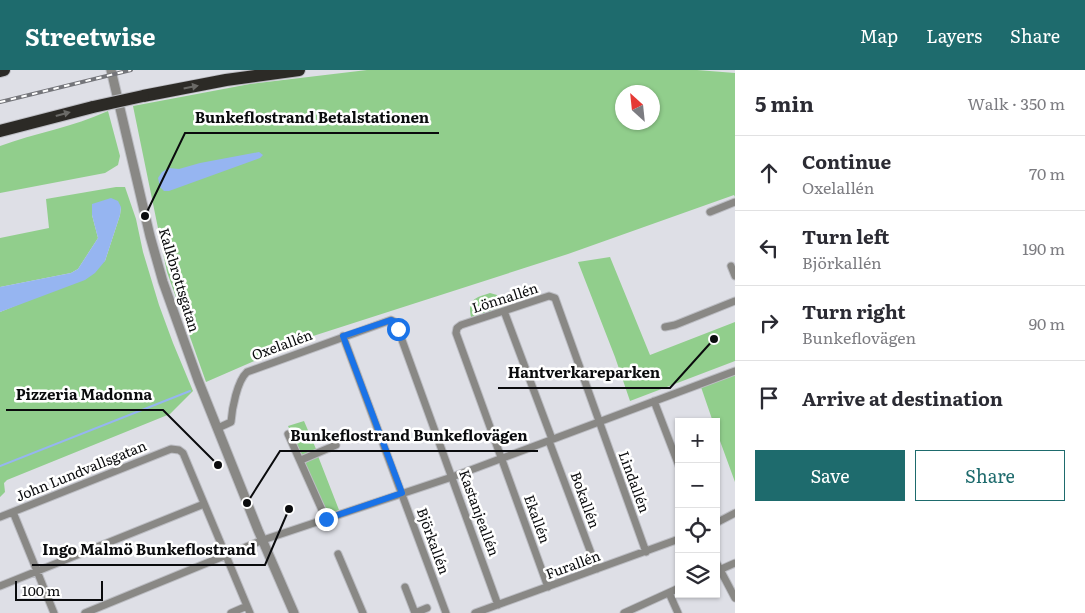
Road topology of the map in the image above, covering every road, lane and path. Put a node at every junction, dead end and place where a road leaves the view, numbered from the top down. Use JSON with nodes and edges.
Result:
{"nodes":[{"id":1,"x":4,"y":70,"type":"edge"},
{"id":2,"x":111,"y":70,"type":"edge"},
{"id":3,"x":299,"y":70,"type":"edge"},
{"id":4,"x":0,"y":71,"type":"edge"},
{"id":5,"x":0,"y":132,"type":"edge"},
{"id":6,"x":735,"y":202,"type":"edge"},
{"id":7,"x":710,"y":212,"type":"dead end"},
{"id":8,"x":732,"y":263,"type":"edge"},
{"id":9,"x":735,"y":276,"type":"edge"},
{"id":10,"x":735,"y":301,"type":"edge"},
{"id":11,"x":504,"y":311,"type":"junction"},
{"id":12,"x":391,"y":320,"type":"joint"},
{"id":13,"x":665,"y":327,"type":"dead end"},
{"id":14,"x":456,"y":333,"type":"joint"},
{"id":15,"x":343,"y":336,"type":"junction"},
{"id":16,"x":735,"y":371,"type":"edge"},
{"id":17,"x":654,"y":401,"type":"junction"},
{"id":18,"x":599,"y":421,"type":"junction"},
{"id":19,"x":218,"y":428,"type":"junction"},
{"id":20,"x":288,"y":434,"type":"dead end"},
{"id":21,"x":551,"y":440,"type":"junction"},
{"id":22,"x":336,"y":445,"type":"dead end"},
{"id":23,"x":502,"y":459,"type":"junction"},
{"id":24,"x":301,"y":460,"type":"junction"},
{"id":25,"x":678,"y":463,"type":"edge"},
{"id":26,"x":452,"y":477,"type":"junction"},
{"id":27,"x":402,"y":493,"type":"junction"},
{"id":28,"x":204,"y":504,"type":"junction"},
{"id":29,"x":13,"y":512,"type":"junction"},
{"id":30,"x":735,"y":513,"type":"edge"},
{"id":31,"x":0,"y":517,"type":"edge"},
{"id":32,"x":326,"y":519,"type":"junction"},
{"id":33,"x":720,"y":521,"type":"edge"},
{"id":34,"x":263,"y":540,"type":"junction"},
{"id":35,"x":675,"y":541,"type":"edge"},
{"id":36,"x":646,"y":552,"type":"junction"},
{"id":37,"x":338,"y":554,"type":"dead end"},
{"id":38,"x":225,"y":555,"type":"junction"},
{"id":39,"x":735,"y":563,"type":"edge"},
{"id":40,"x":597,"y":569,"type":"junction"},
{"id":41,"x":720,"y":570,"type":"edge"},
{"id":42,"x":36,"y":572,"type":"junction"},
{"id":43,"x":720,"y":574,"type":"edge"},
{"id":44,"x":0,"y":586,"type":"edge"},
{"id":45,"x":405,"y":587,"type":"dead end"},
{"id":46,"x":548,"y":587,"type":"junction"},
{"id":47,"x":675,"y":590,"type":"edge"},
{"id":48,"x":669,"y":593,"type":"junction"},
{"id":49,"x":735,"y":598,"type":"edge"},
{"id":50,"x":498,"y":605,"type":"junction"},
{"id":51,"x":428,"y":608,"type":"dead end"},
{"id":52,"x":249,"y":610,"type":"edge"},
{"id":53,"x":54,"y":613,"type":"edge"},
{"id":54,"x":85,"y":613,"type":"edge"},
{"id":55,"x":231,"y":613,"type":"edge"},
{"id":56,"x":294,"y":613,"type":"edge"},
{"id":57,"x":363,"y":613,"type":"edge"},
{"id":58,"x":415,"y":613,"type":"edge"},
{"id":59,"x":446,"y":613,"type":"edge"},
{"id":60,"x":475,"y":613,"type":"edge"},
{"id":61,"x":624,"y":613,"type":"edge"},
{"id":62,"x":678,"y":613,"type":"edge"}],
"edges":[{"from":1,"to":4,"type":"highway"},
{"from":2,"to":19,"type":"street","name":"Kalkbrottsgatan"},
{"from":5,"to":3,"type":"highway","one_way":true,"bridge":true},
{"from":6,"to":7,"type":"street"},
{"from":8,"to":9,"type":"street"},
{"from":10,"to":13,"type":"street"},
{"from":11,"to":14,"type":"street","name":"Lönnallén"},
{"from":11,"to":18,"type":"street","name":"Lönnallén"},
{"from":11,"to":21,"type":"street","name":"Bokallén"},
{"from":12,"to":15,"type":"street","name":"Oxelallén"},
{"from":12,"to":26,"type":"street","name":"Kastanjeallén"},
{"from":14,"to":23,"type":"street","name":"Ekallén"},
{"from":15,"to":19,"type":"street","name":"Oxelallén"},
{"from":15,"to":27,"type":"street","name":"Björkallén"},
{"from":16,"to":17,"type":"street"},
{"from":17,"to":18,"type":"street"},
{"from":17,"to":25,"type":"street"},
{"from":18,"to":21,"type":"street"},
{"from":18,"to":36,"type":"street","name":"Lindallén"},
{"from":19,"to":34,"type":"street","name":"Kalkbrottsgatan"},
{"from":20,"to":24,"type":"street"},
{"from":21,"to":23,"type":"street"},
{"from":21,"to":40,"type":"street","name":"Bokallén"},
{"from":22,"to":24,"type":"street"},
{"from":23,"to":26,"type":"street"},
{"from":23,"to":46,"type":"street","name":"Ekallén"},
{"from":24,"to":32,"type":"street"},
{"from":26,"to":27,"type":"street"},
{"from":26,"to":50,"type":"street","name":"Kastanjeallén"},
{"from":27,"to":32,"type":"street"},
{"from":27,"to":59,"type":"street","name":"Björkallén"},
{"from":28,"to":29,"type":"street","name":"John Lundvallsgatan"},
{"from":28,"to":38,"type":"street"},
{"from":28,"to":42,"type":"street"},
{"from":29,"to":31,"type":"street","name":"John Lundvallsgatan"},
{"from":29,"to":42,"type":"street"},
{"from":30,"to":33,"type":"street"},
{"from":32,"to":34,"type":"street"},
{"from":34,"to":38,"type":"street"},
{"from":34,"to":56,"type":"street","name":"Kalkbrottsgatan"},
{"from":35,"to":36,"type":"street","name":"Furallén"},
{"from":36,"to":40,"type":"street","name":"Furallén"},
{"from":37,"to":57,"type":"street"},
{"from":38,"to":52,"type":"street"},
{"from":38,"to":54,"type":"street"},
{"from":39,"to":41,"type":"street"},
{"from":40,"to":46,"type":"street","name":"Furallén"},
{"from":42,"to":44,"type":"street"},
{"from":42,"to":53,"type":"street"},
{"from":43,"to":49,"type":"street"},
{"from":45,"to":58,"type":"street"},
{"from":46,"to":50,"type":"street","name":"Furallén"},
{"from":47,"to":48,"type":"street"},
{"from":48,"to":61,"type":"street"},
{"from":48,"to":62,"type":"street"},
{"from":50,"to":60,"type":"street","name":"Furallén"},
{"from":51,"to":58,"type":"street"},
{"from":52,"to":55,"type":"street"}]}
